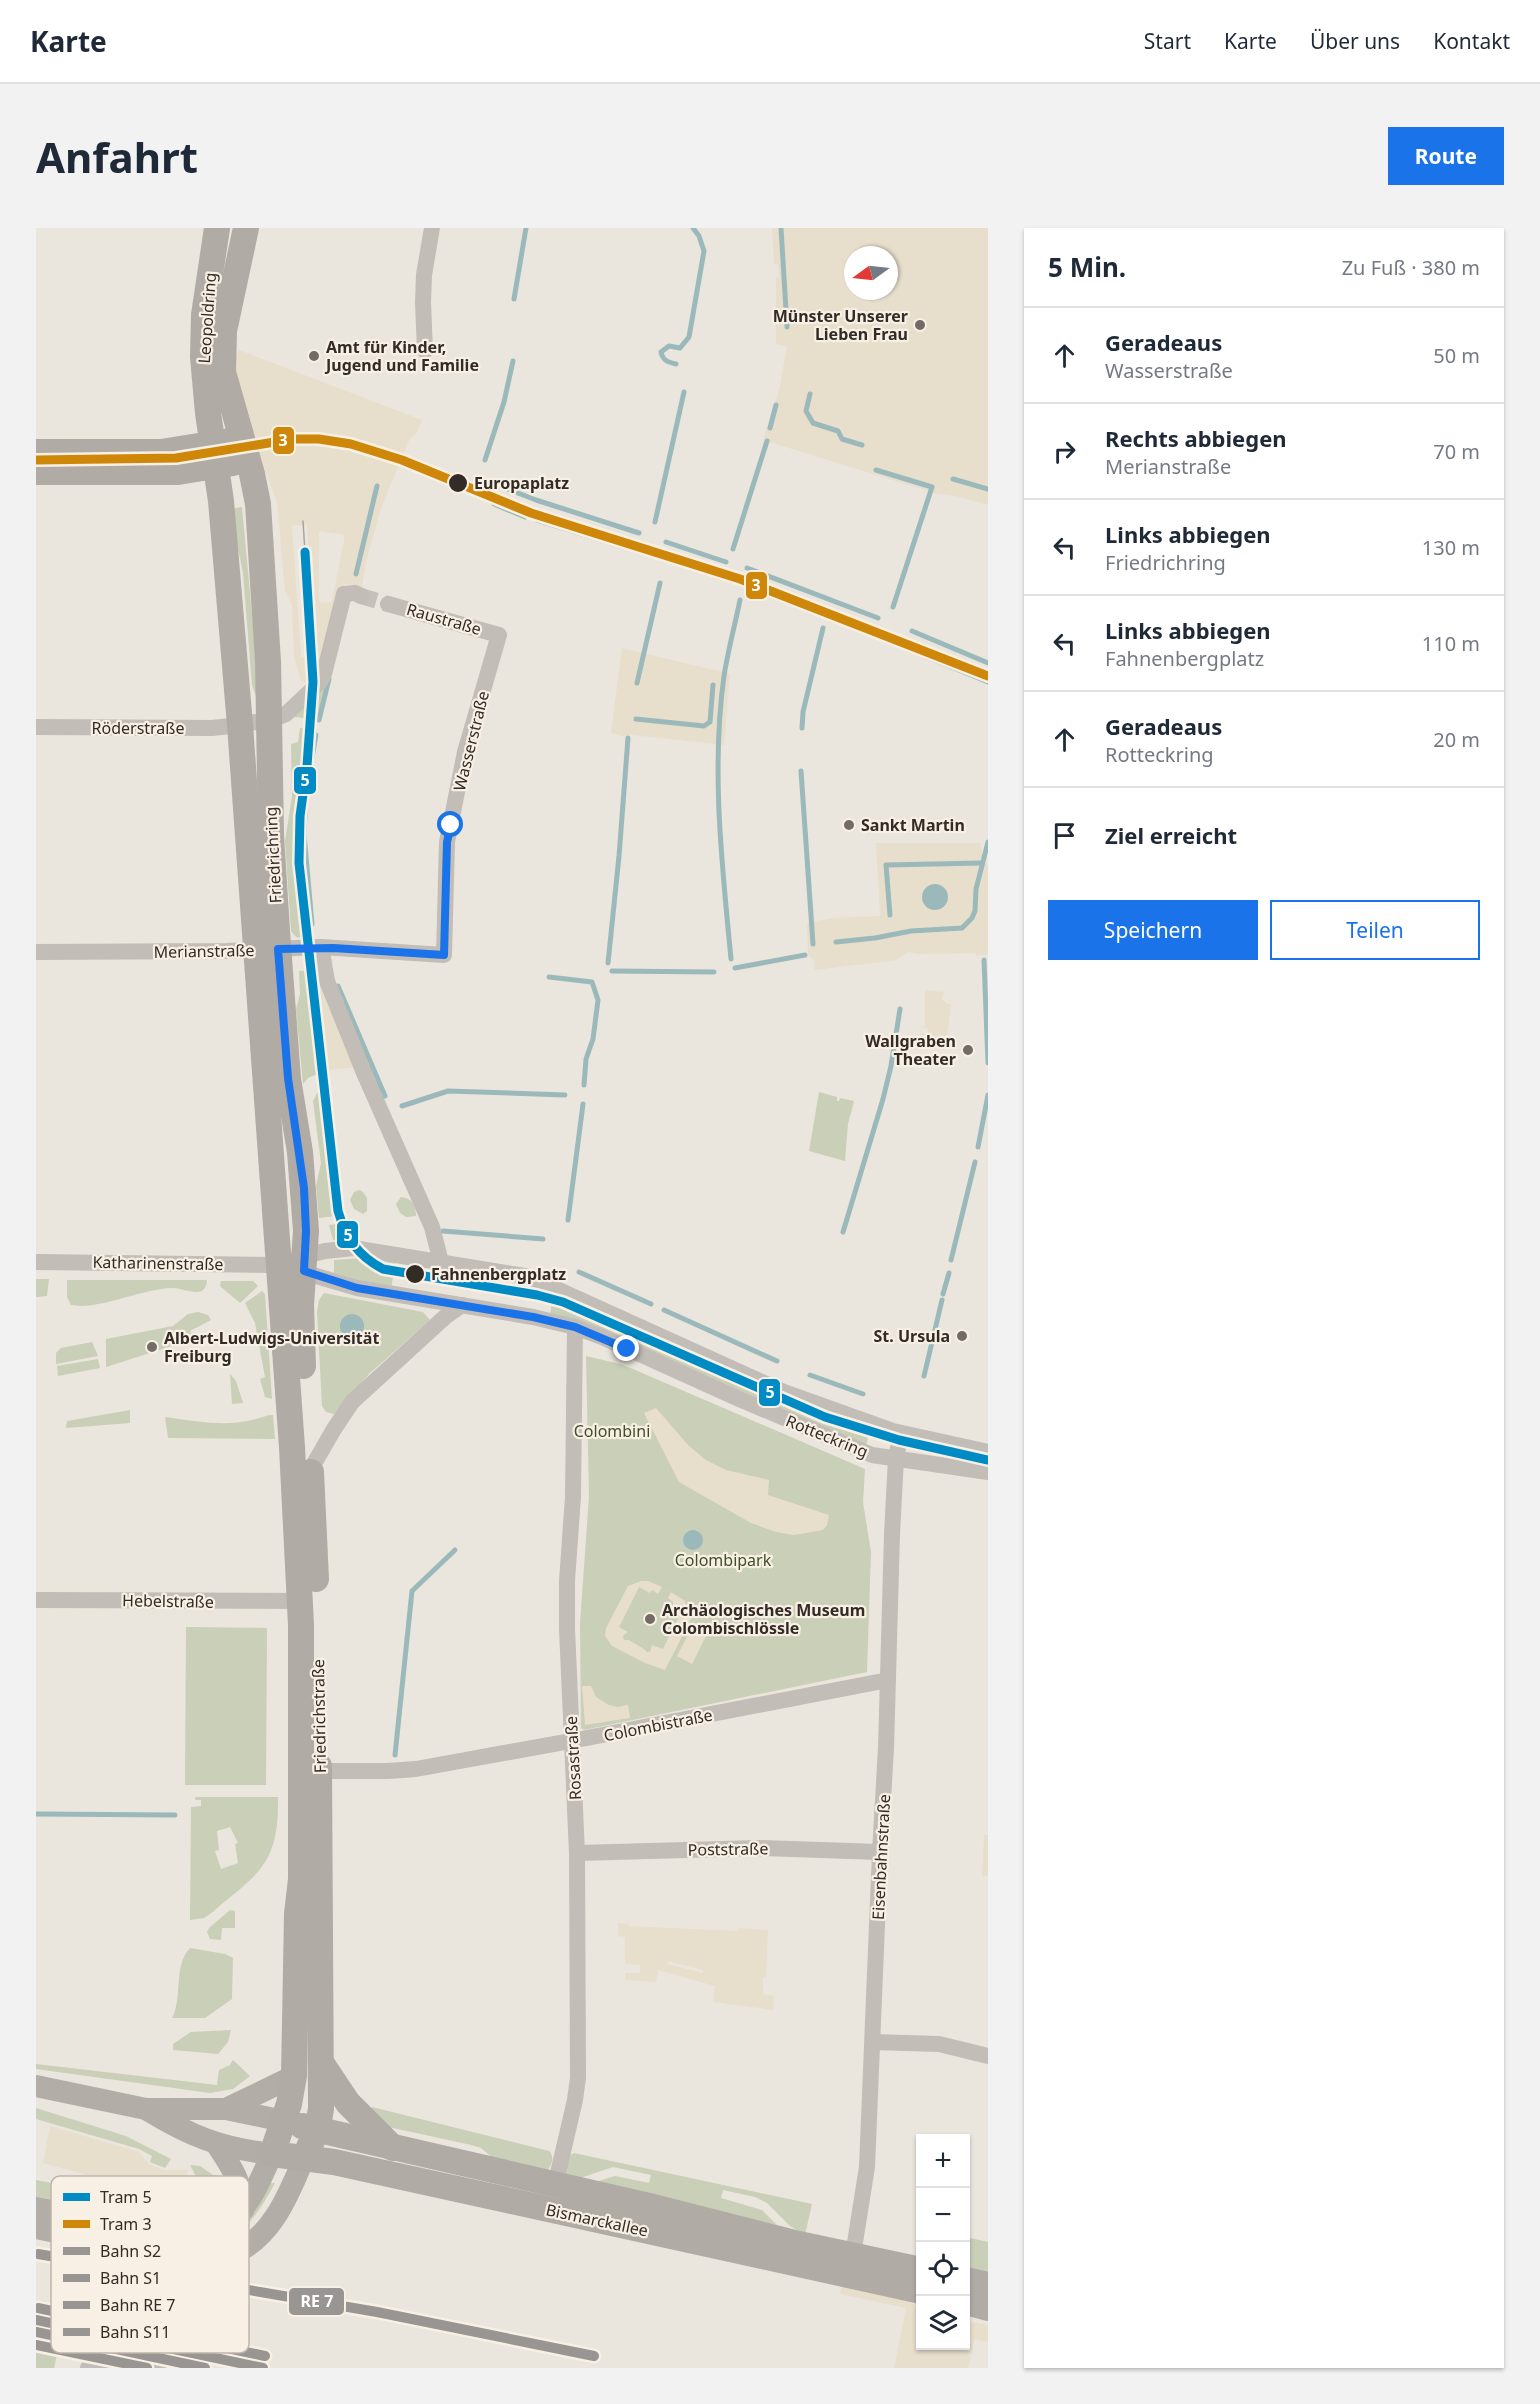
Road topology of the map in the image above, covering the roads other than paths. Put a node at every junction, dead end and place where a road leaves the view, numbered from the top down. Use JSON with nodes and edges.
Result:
{"nodes":[{"id":1,"x":217,"y":228,"type":"edge"},
{"id":2,"x":246,"y":228,"type":"edge"},
{"id":3,"x":432,"y":228,"type":"edge"},
{"id":4,"x":425,"y":351,"type":"dead end"},
{"id":5,"x":245,"y":449,"type":"junction"},
{"id":6,"x":36,"y":452,"type":"edge"},
{"id":7,"x":214,"y":456,"type":"junction"},
{"id":8,"x":36,"y":472,"type":"edge"},
{"id":9,"x":361,"y":596,"type":"tunnel mouth"},
{"id":10,"x":388,"y":604,"type":"tunnel mouth"},
{"id":11,"x":499,"y":635,"type":"joint"},
{"id":12,"x":269,"y":720,"type":"junction"},
{"id":13,"x":240,"y":725,"type":"junction"},
{"id":14,"x":36,"y":727,"type":"edge"},
{"id":15,"x":321,"y":947,"type":"junction"},
{"id":16,"x":267,"y":949,"type":"junction"},
{"id":17,"x":36,"y":952,"type":"edge"},
{"id":18,"x":444,"y":955,"type":"joint"},
{"id":19,"x":36,"y":1262,"type":"edge"},
{"id":20,"x":441,"y":1262,"type":"junction"},
{"id":21,"x":304,"y":1263,"type":"junction"},
{"id":22,"x":279,"y":1265,"type":"junction"},
{"id":23,"x":462,"y":1305,"type":"junction"},
{"id":24,"x":575,"y":1327,"type":"junction"},
{"id":25,"x":901,"y":1433,"type":"junction"},
{"id":26,"x":988,"y":1452,"type":"edge"},
{"id":27,"x":896,"y":1458,"type":"junction"},
{"id":28,"x":311,"y":1469,"type":"junction"},
{"id":29,"x":988,"y":1472,"type":"edge"},
{"id":30,"x":36,"y":1600,"type":"edge"},
{"id":31,"x":300,"y":1601,"type":"junction"},
{"id":32,"x":888,"y":1680,"type":"junction"},
{"id":33,"x":573,"y":1741,"type":"junction"},
{"id":34,"x":319,"y":1771,"type":"junction"},
{"id":35,"x":880,"y":1852,"type":"junction"},
{"id":36,"x":577,"y":1853,"type":"junction"},
{"id":37,"x":873,"y":2042,"type":"junction"},
{"id":38,"x":988,"y":2056,"type":"edge"},
{"id":39,"x":322,"y":2064,"type":"junction"},
{"id":40,"x":294,"y":2076,"type":"junction"},
{"id":41,"x":36,"y":2086,"type":"edge"},
{"id":42,"x":146,"y":2109,"type":"junction"},
{"id":43,"x":225,"y":2109,"type":"junction"},
{"id":44,"x":284,"y":2121,"type":"junction"},
{"id":45,"x":317,"y":2130,"type":"junction"},
{"id":46,"x":217,"y":2145,"type":"junction"},
{"id":47,"x":393,"y":2148,"type":"junction"},
{"id":48,"x":272,"y":2154,"type":"junction"},
{"id":49,"x":304,"y":2158,"type":"junction"},
{"id":50,"x":236,"y":2176,"type":"edge"},
{"id":51,"x":555,"y":2186,"type":"junction"},
{"id":52,"x":249,"y":2199,"type":"edge"},
{"id":53,"x":36,"y":2208,"type":"edge"},
{"id":54,"x":51,"y":2211,"type":"edge"},
{"id":55,"x":36,"y":2228,"type":"edge"},
{"id":56,"x":51,"y":2231,"type":"edge"},
{"id":57,"x":249,"y":2245,"type":"edge"},
{"id":58,"x":854,"y":2255,"type":"junction"},
{"id":59,"x":916,"y":2269,"type":"edge"},
{"id":60,"x":970,"y":2281,"type":"edge"},
{"id":61,"x":988,"y":2285,"type":"edge"},
{"id":62,"x":916,"y":2290,"type":"edge"},
{"id":63,"x":970,"y":2303,"type":"edge"},
{"id":64,"x":988,"y":2308,"type":"edge"},
{"id":65,"x":88,"y":2368,"type":"edge"},
{"id":66,"x":158,"y":2368,"type":"edge"}],
"edges":[{"from":1,"to":7,"type":"main road","name":"Leopoldring"},
{"from":2,"to":5,"type":"main road","name":"Leopoldring"},
{"from":3,"to":4,"type":"street"},
{"from":5,"to":7,"type":"main road"},
{"from":5,"to":12,"type":"main road","name":"Friedrichring"},
{"from":6,"to":7,"type":"main road"},
{"from":7,"to":8,"type":"main road"},
{"from":7,"to":13,"type":"main road","name":"Friedrichring"},
{"from":9,"to":12,"type":"street"},
{"from":10,"to":11,"type":"street","name":"Raustraße"},
{"from":11,"to":18,"type":"street","name":"Wasserstraße"},
{"from":12,"to":13,"type":"street"},
{"from":12,"to":16,"type":"main road","name":"Friedrichring"},
{"from":13,"to":14,"type":"street","name":"Röderstraße"},
{"from":13,"to":16,"type":"main road","name":"Friedrichring"},
{"from":15,"to":16,"type":"street","name":"Merianstraße"},
{"from":15,"to":18,"type":"street","name":"Merianstraße"},
{"from":15,"to":20,"type":"street"},
{"from":16,"to":17,"type":"street","name":"Merianstraße"},
{"from":16,"to":21,"type":"main road","name":"Friedrichring"},
{"from":16,"to":22,"type":"main road","name":"Friedrichring"},
{"from":19,"to":22,"type":"street","name":"Katharinenstraße"},
{"from":20,"to":21,"type":"street"},
{"from":20,"to":25,"type":"street","name":"Rotteckring"},
{"from":21,"to":22,"type":"street"},
{"from":21,"to":23,"type":"street"},
{"from":21,"to":28,"type":"main road","name":"Friedrichstraße"},
{"from":22,"to":31,"type":"main road","name":"Friedrichstraße"},
{"from":23,"to":24,"type":"street"},
{"from":23,"to":28,"type":"street"},
{"from":24,"to":27,"type":"street","name":"Rotteckring"},
{"from":24,"to":33,"type":"street","name":"Rosastraße"},
{"from":25,"to":26,"type":"street","name":"Rotteckring"},
{"from":25,"to":27,"type":"street","name":"Eisenbahnstraße"},
{"from":27,"to":29,"type":"street","name":"Rotteckring"},
{"from":27,"to":32,"type":"street","name":"Eisenbahnstraße"},
{"from":28,"to":34,"type":"main road","name":"Friedrichstraße"},
{"from":30,"to":31,"type":"street","name":"Hebelstraße"},
{"from":31,"to":40,"type":"main road","name":"Friedrichstraße"},
{"from":32,"to":33,"type":"street","name":"Colombistraße"},
{"from":32,"to":35,"type":"street","name":"Eisenbahnstraße"},
{"from":33,"to":34,"type":"street","name":"Colombistraße"},
{"from":33,"to":36,"type":"street","name":"Rosastraße"},
{"from":34,"to":39,"type":"main road","name":"Friedrichstraße"},
{"from":35,"to":36,"type":"street","name":"Poststraße"},
{"from":35,"to":37,"type":"street","name":"Eisenbahnstraße"},
{"from":36,"to":51,"type":"street","name":"Rosastraße"},
{"from":37,"to":38,"type":"street"},
{"from":37,"to":58,"type":"street","name":"Eisenbahnstraße"},
{"from":39,"to":45,"type":"main road","name":"Friedrichstraße"},
{"from":39,"to":47,"type":"main road"},
{"from":40,"to":43,"type":"main road"},
{"from":40,"to":44,"type":"main road","name":"Friedrichstraße"},
{"from":41,"to":42,"type":"main road"},
{"from":42,"to":43,"type":"main road"},
{"from":42,"to":46,"type":"main road"},
{"from":43,"to":44,"type":"main road"},
{"from":44,"to":45,"type":"main road","name":"Bismarckallee"},
{"from":44,"to":48,"type":"main road","name":"Friedrichstraße"},
{"from":45,"to":47,"type":"main road","name":"Bismarckallee"},
{"from":45,"to":49,"type":"main road","name":"Friedrichstraße"},
{"from":46,"to":48,"type":"main road"},
{"from":46,"to":50,"type":"main road"},
{"from":47,"to":51,"type":"main road","name":"Bismarckallee"},
{"from":48,"to":49,"type":"main road","name":"Bismarckallee"},
{"from":48,"to":52,"type":"main road"},
{"from":49,"to":57,"type":"main road"},
{"from":49,"to":62,"type":"main road","name":"Bismarckallee"},
{"from":51,"to":58,"type":"main road","name":"Bismarckallee"},
{"from":53,"to":54,"type":"main road"},
{"from":55,"to":56,"type":"main road"},
{"from":58,"to":59,"type":"main road","name":"Bismarckallee"},
{"from":60,"to":61,"type":"main road"},
{"from":63,"to":64,"type":"main road"},
{"from":65,"to":66,"type":"street"}]}
